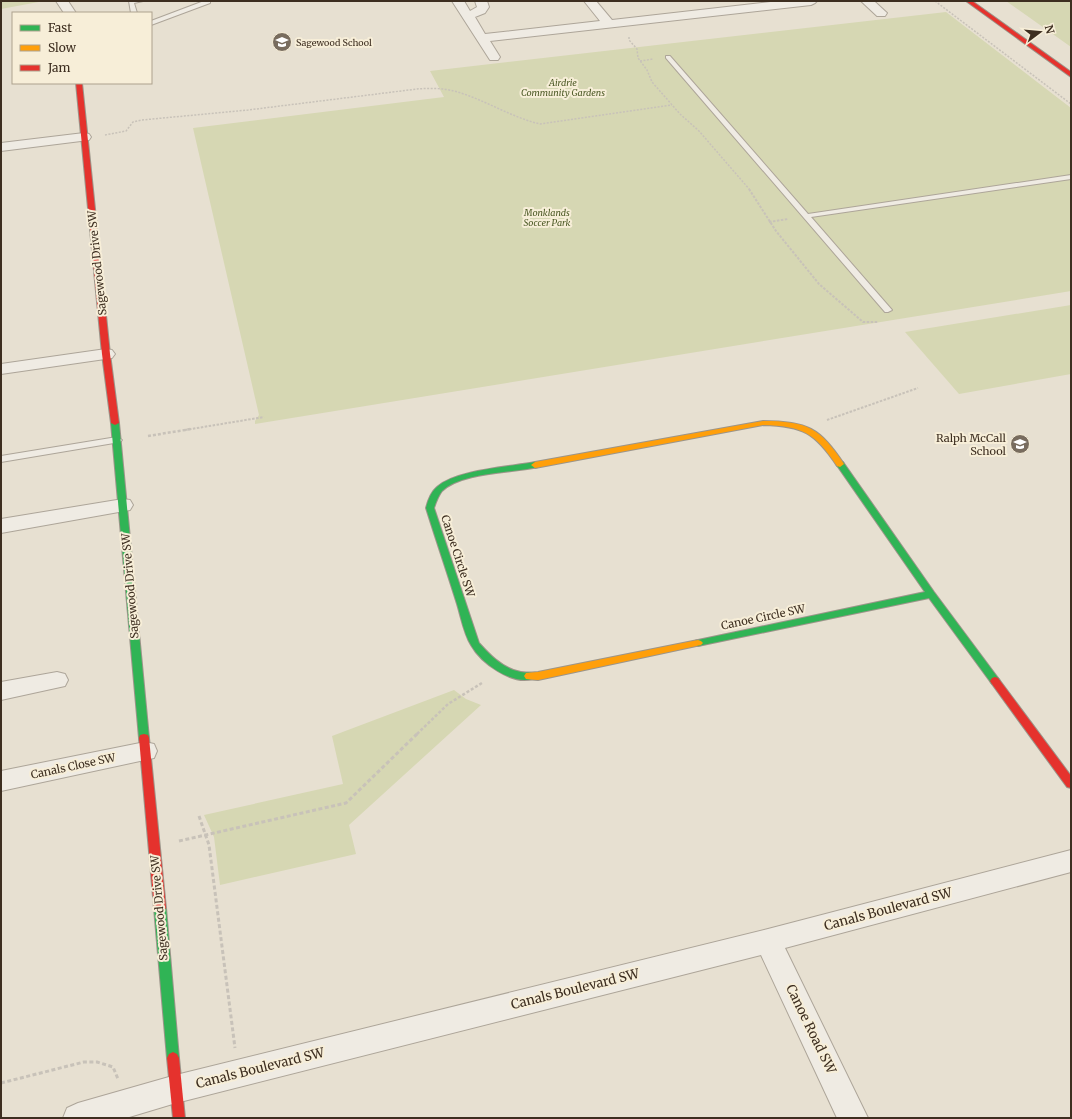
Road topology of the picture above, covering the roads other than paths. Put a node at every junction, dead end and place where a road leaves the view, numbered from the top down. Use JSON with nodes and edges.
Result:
{"nodes":[{"id":1,"x":62,"y":1,"type":"edge"},
{"id":2,"x":140,"y":1,"type":"edge"},
{"id":3,"x":207,"y":1,"type":"edge"},
{"id":4,"x":458,"y":1,"type":"edge"},
{"id":5,"x":481,"y":1,"type":"edge"},
{"id":6,"x":590,"y":1,"type":"edge"},
{"id":7,"x":811,"y":1,"type":"edge"},
{"id":8,"x":867,"y":1,"type":"edge"},
{"id":9,"x":969,"y":1,"type":"edge"},
{"id":10,"x":735,"y":5,"type":"edge"},
{"id":11,"x":69,"y":12,"type":"edge"},
{"id":12,"x":134,"y":12,"type":"edge"},
{"id":13,"x":881,"y":13,"type":"dead end"},
{"id":14,"x":468,"y":16,"type":"junction"},
{"id":15,"x":152,"y":23,"type":"edge"},
{"id":16,"x":609,"y":24,"type":"junction"},
{"id":17,"x":482,"y":38,"type":"junction"},
{"id":18,"x":494,"y":56,"type":"dead end"},
{"id":19,"x":668,"y":57,"type":"dead end"},
{"id":20,"x":1071,"y":75,"type":"edge"},
{"id":21,"x":79,"y":84,"type":"edge"},
{"id":22,"x":84,"y":138,"type":"junction"},
{"id":23,"x":1,"y":147,"type":"edge"},
{"id":24,"x":1071,"y":177,"type":"edge"},
{"id":25,"x":806,"y":216,"type":"junction"},
{"id":26,"x":888,"y":310,"type":"road end"},
{"id":27,"x":106,"y":354,"type":"junction"},
{"id":28,"x":1,"y":369,"type":"edge"},
{"id":29,"x":117,"y":440,"type":"junction"},
{"id":30,"x":1,"y":459,"type":"edge"},
{"id":31,"x":123,"y":505,"type":"junction"},
{"id":32,"x":1,"y":526,"type":"edge"},
{"id":33,"x":931,"y":594,"type":"junction"},
{"id":34,"x":57,"y":680,"type":"dead end"},
{"id":35,"x":1,"y":691,"type":"edge"},
{"id":36,"x":145,"y":751,"type":"junction"},
{"id":37,"x":1,"y":781,"type":"edge"},
{"id":38,"x":1071,"y":784,"type":"edge"},
{"id":39,"x":1071,"y":861,"type":"edge"},
{"id":40,"x":768,"y":941,"type":"junction"},
{"id":41,"x":176,"y":1089,"type":"junction"},
{"id":42,"x":78,"y":1118,"type":"edge"},
{"id":43,"x":179,"y":1118,"type":"edge"},
{"id":44,"x":853,"y":1118,"type":"edge"}],
"edges":[{"from":1,"to":11,"type":"street"},
{"from":2,"to":12,"type":"lane"},
{"from":3,"to":15,"type":"lane"},
{"from":4,"to":14,"type":"street"},
{"from":5,"to":14,"type":"street"},
{"from":6,"to":16,"type":"street"},
{"from":7,"to":10,"type":"street"},
{"from":8,"to":13,"type":"street"},
{"from":9,"to":20,"type":"street"},
{"from":10,"to":16,"type":"street"},
{"from":14,"to":17,"type":"street"},
{"from":16,"to":17,"type":"street"},
{"from":17,"to":18,"type":"street"},
{"from":19,"to":25,"type":"lane"},
{"from":21,"to":22,"type":"street","name":"Sagewood Drive SW"},
{"from":22,"to":23,"type":"street"},
{"from":22,"to":27,"type":"street","name":"Sagewood Drive SW"},
{"from":24,"to":25,"type":"lane"},
{"from":25,"to":26,"type":"lane"},
{"from":27,"to":28,"type":"street"},
{"from":27,"to":29,"type":"street","name":"Sagewood Drive SW"},
{"from":29,"to":30,"type":"lane"},
{"from":29,"to":31,"type":"street","name":"Sagewood Drive SW"},
{"from":31,"to":32,"type":"street"},
{"from":31,"to":36,"type":"street","name":"Sagewood Drive SW"},
{"from":33,"to":33,"type":"street","name":"Canoe Circle SW"},
{"from":33,"to":38,"type":"street","name":"Canoe Circle SW"},
{"from":34,"to":35,"type":"street"},
{"from":36,"to":37,"type":"street","name":"Canals Close SW"},
{"from":36,"to":41,"type":"street","name":"Sagewood Drive SW"},
{"from":39,"to":40,"type":"street","name":"Canals Boulevard SW"},
{"from":40,"to":41,"type":"street","name":"Canals Boulevard SW"},
{"from":40,"to":44,"type":"street","name":"Canoe Road SW"},
{"from":41,"to":42,"type":"street","name":"Canals Boulevard SW"},
{"from":41,"to":43,"type":"street","name":"Sagewood Drive SW"}]}
